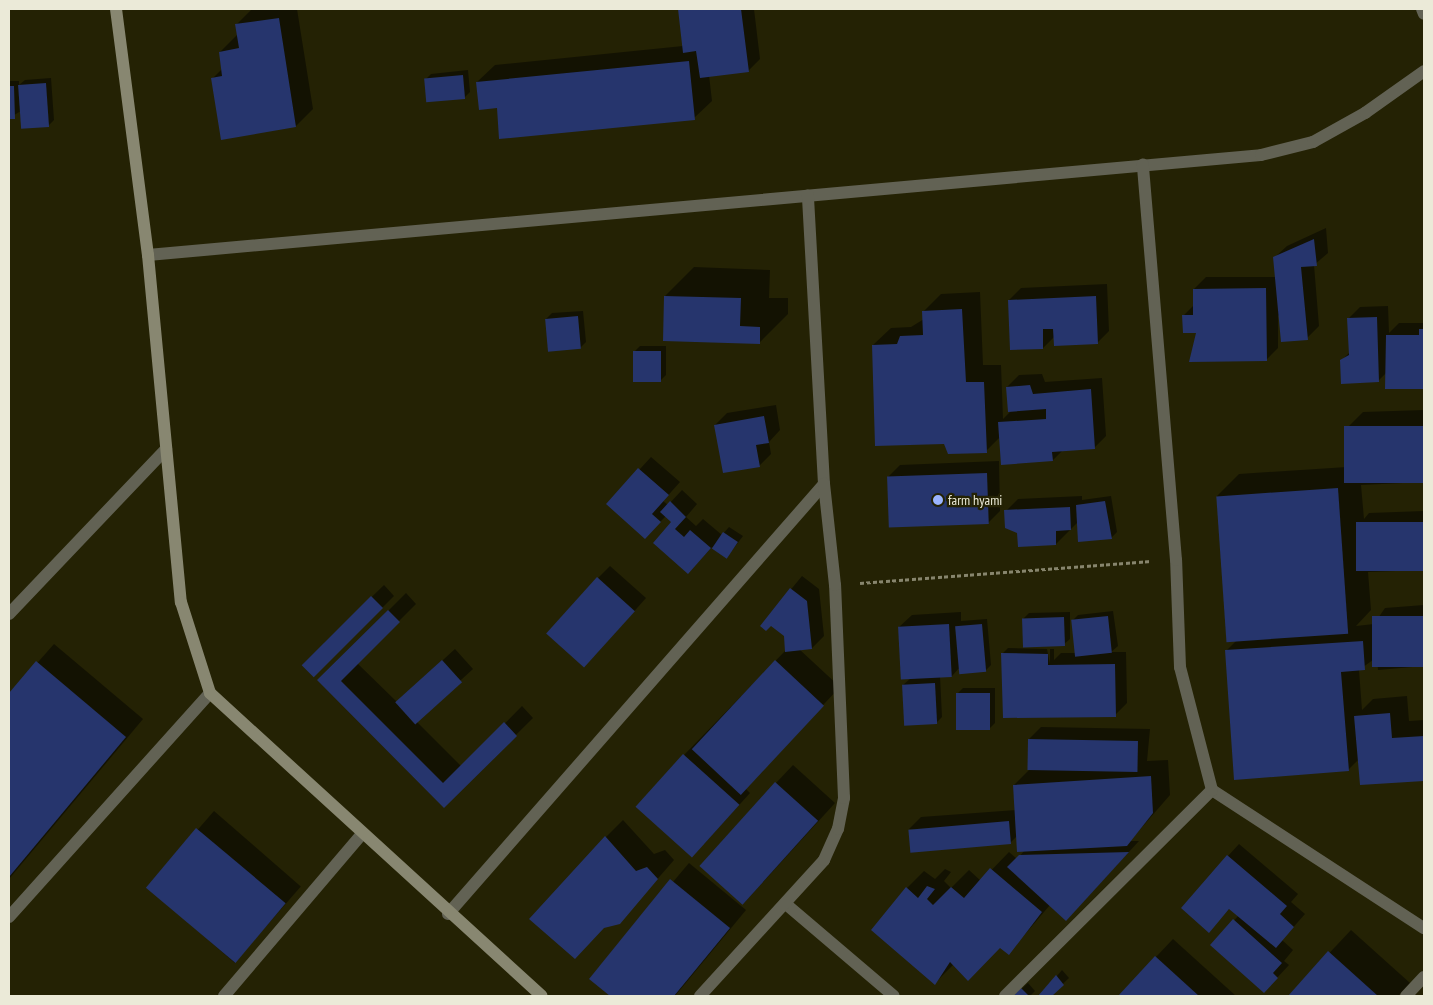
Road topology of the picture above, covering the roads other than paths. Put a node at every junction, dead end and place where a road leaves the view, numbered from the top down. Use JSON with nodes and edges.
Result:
{"nodes":[{"id":1,"x":116,"y":9,"type":"edge"},
{"id":2,"x":1422,"y":9,"type":"edge"},
{"id":3,"x":1424,"y":14,"type":"edge"},
{"id":4,"x":1424,"y":71,"type":"edge"},
{"id":5,"x":1143,"y":164,"type":"junction"},
{"id":6,"x":808,"y":195,"type":"junction"},
{"id":7,"x":148,"y":256,"type":"junction"},
{"id":8,"x":166,"y":449,"type":"junction"},
{"id":9,"x":824,"y":484,"type":"junction"},
{"id":10,"x":9,"y":614,"type":"edge"},
{"id":11,"x":210,"y":693,"type":"junction"},
{"id":12,"x":1212,"y":790,"type":"junction"},
{"id":13,"x":362,"y":834,"type":"junction"},
{"id":14,"x":787,"y":905,"type":"junction"},
{"id":15,"x":448,"y":914,"type":"junction"},
{"id":16,"x":9,"y":917,"type":"edge"},
{"id":17,"x":1424,"y":928,"type":"edge"},
{"id":18,"x":1424,"y":976,"type":"edge"},
{"id":19,"x":224,"y":996,"type":"edge"},
{"id":20,"x":542,"y":996,"type":"edge"},
{"id":21,"x":700,"y":996,"type":"edge"},
{"id":22,"x":894,"y":996,"type":"edge"},
{"id":23,"x":1005,"y":996,"type":"edge"},
{"id":24,"x":1406,"y":996,"type":"edge"}],
"edges":[{"from":1,"to":7,"type":"street"},
{"from":2,"to":3,"type":"street"},
{"from":4,"to":5,"type":"street"},
{"from":5,"to":6,"type":"street"},
{"from":5,"to":12,"type":"street"},
{"from":6,"to":7,"type":"street"},
{"from":6,"to":9,"type":"street"},
{"from":7,"to":8,"type":"street"},
{"from":8,"to":10,"type":"street"},
{"from":8,"to":11,"type":"street"},
{"from":9,"to":14,"type":"street"},
{"from":9,"to":15,"type":"street"},
{"from":11,"to":13,"type":"street"},
{"from":11,"to":16,"type":"street"},
{"from":12,"to":17,"type":"street"},
{"from":12,"to":23,"type":"street"},
{"from":13,"to":15,"type":"street"},
{"from":13,"to":19,"type":"street"},
{"from":14,"to":21,"type":"street"},
{"from":14,"to":22,"type":"street"},
{"from":15,"to":20,"type":"street"},
{"from":18,"to":24,"type":"street"}]}
